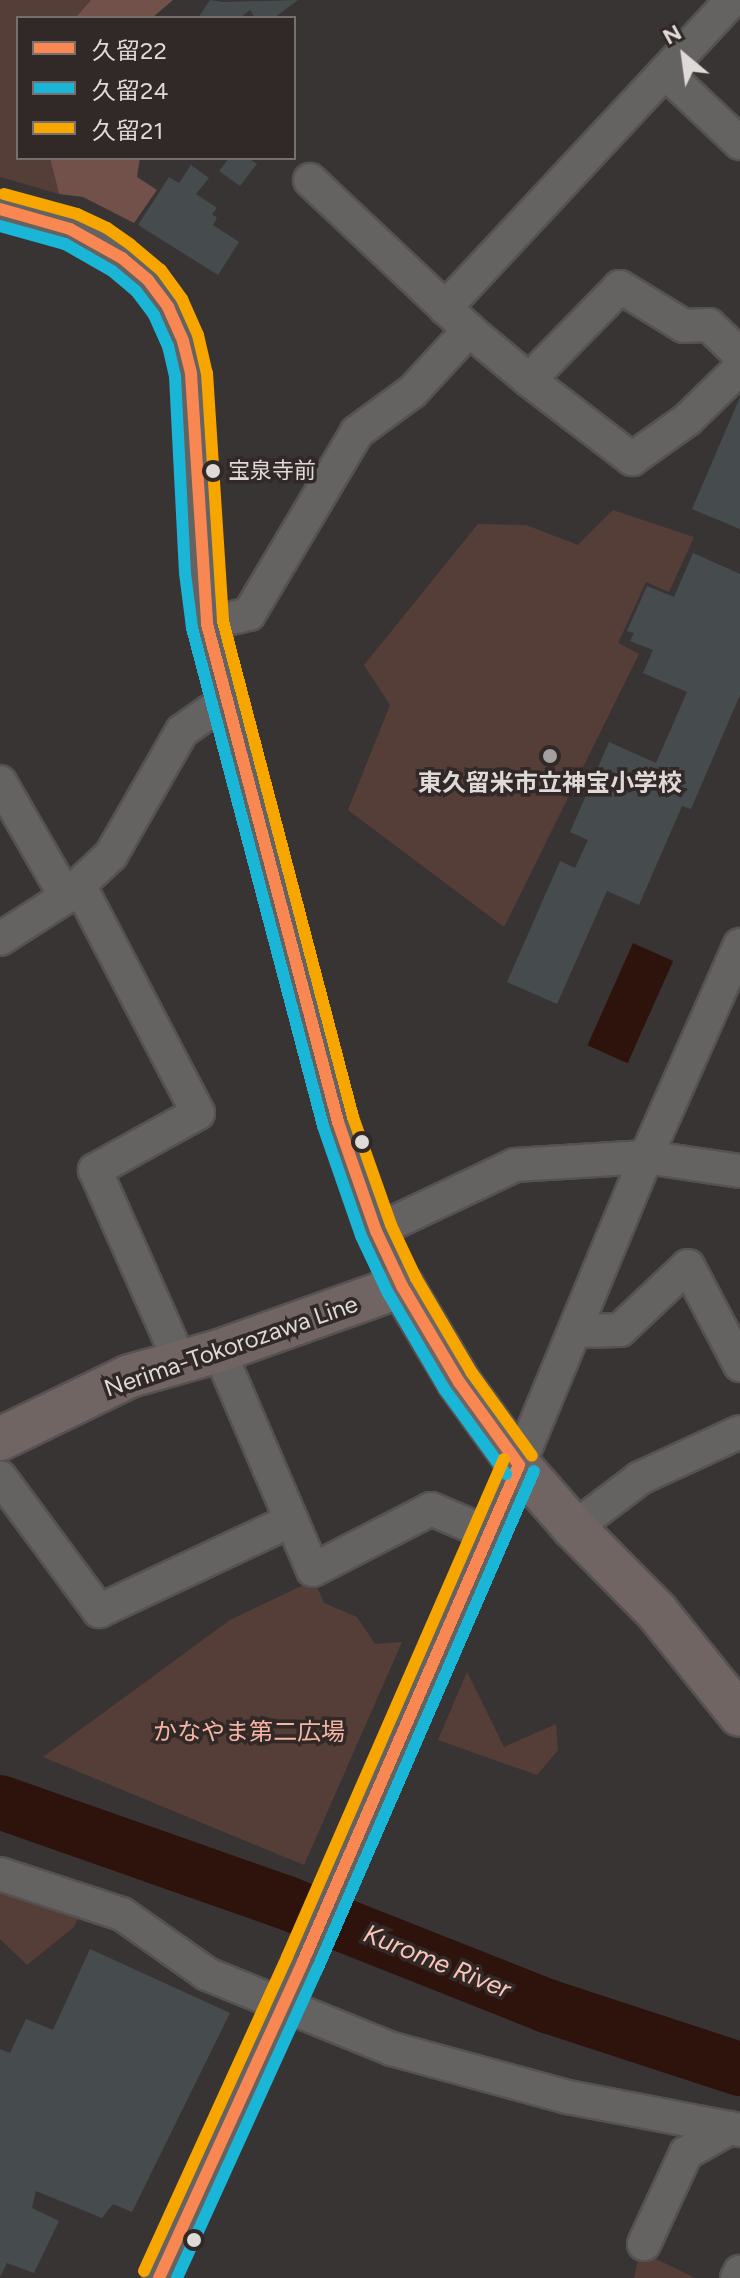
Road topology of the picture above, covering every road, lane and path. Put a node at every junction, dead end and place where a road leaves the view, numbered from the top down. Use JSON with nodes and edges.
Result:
{"nodes":[{"id":1,"x":732,"y":0,"type":"edge"},
{"id":2,"x":666,"y":73,"type":"junction"},
{"id":3,"x":740,"y":143,"type":"edge"},
{"id":4,"x":310,"y":180,"type":"dead end"},
{"id":5,"x":0,"y":209,"type":"edge"},
{"id":6,"x":445,"y":308,"type":"junction"},
{"id":7,"x":469,"y":330,"type":"junction"},
{"id":8,"x":739,"y":370,"type":"edge"},
{"id":9,"x":529,"y":380,"type":"junction"},
{"id":10,"x":207,"y":624,"type":"junction"},
{"id":11,"x":227,"y":706,"type":"junction"},
{"id":12,"x":0,"y":782,"type":"edge"},
{"id":13,"x":73,"y":891,"type":"junction"},
{"id":14,"x":0,"y":939,"type":"edge"},
{"id":15,"x":740,"y":945,"type":"edge"},
{"id":16,"x":646,"y":1157,"type":"junction"},
{"id":17,"x":740,"y":1171,"type":"edge"},
{"id":18,"x":376,"y":1231,"type":"junction"},
{"id":19,"x":402,"y":1286,"type":"junction"},
{"id":20,"x":576,"y":1331,"type":"junction"},
{"id":21,"x":199,"y":1357,"type":"junction"},
{"id":22,"x":740,"y":1365,"type":"edge"},
{"id":23,"x":740,"y":1432,"type":"edge"},
{"id":24,"x":0,"y":1439,"type":"edge"},
{"id":25,"x":519,"y":1465,"type":"junction"},
{"id":26,"x":0,"y":1477,"type":"edge"},
{"id":27,"x":292,"y":1520,"type":"junction"},
{"id":28,"x":574,"y":1528,"type":"junction"},
{"id":29,"x":490,"y":1534,"type":"junction"},
{"id":30,"x":740,"y":1715,"type":"edge"},
{"id":31,"x":0,"y":1874,"type":"edge"},
{"id":32,"x":284,"y":2003,"type":"junction"},
{"id":33,"x":735,"y":2129,"type":"edge"},
{"id":34,"x":644,"y":2244,"type":"dead end"},
{"id":35,"x":740,"y":2272,"type":"edge"},
{"id":36,"x":159,"y":2278,"type":"edge"},
{"id":37,"x":737,"y":2278,"type":"edge"}],
"edges":[{"from":1,"to":2,"type":"street"},
{"from":2,"to":3,"type":"street"},
{"from":2,"to":6,"type":"street"},
{"from":4,"to":6,"type":"street"},
{"from":5,"to":10,"type":"street"},
{"from":6,"to":7,"type":"street"},
{"from":7,"to":9,"type":"street"},
{"from":7,"to":10,"type":"street"},
{"from":8,"to":9,"type":"street"},
{"from":8,"to":9,"type":"street"},
{"from":10,"to":11,"type":"street"},
{"from":11,"to":13,"type":"street"},
{"from":11,"to":18,"type":"street"},
{"from":12,"to":13,"type":"street"},
{"from":13,"to":14,"type":"street"},
{"from":13,"to":21,"type":"street"},
{"from":15,"to":16,"type":"street"},
{"from":16,"to":17,"type":"street"},
{"from":16,"to":18,"type":"street"},
{"from":16,"to":20,"type":"street"},
{"from":18,"to":19,"type":"street"},
{"from":19,"to":21,"type":"main road","name":"Nerima-Tokorozawa Line"},
{"from":19,"to":25,"type":"main road"},
{"from":20,"to":22,"type":"street"},
{"from":20,"to":25,"type":"street"},
{"from":21,"to":24,"type":"main road","name":"Nerima-Tokorozawa Line"},
{"from":21,"to":27,"type":"street"},
{"from":23,"to":28,"type":"street"},
{"from":25,"to":28,"type":"main road"},
{"from":25,"to":29,"type":"street"},
{"from":26,"to":27,"type":"street"},
{"from":27,"to":29,"type":"street"},
{"from":28,"to":30,"type":"main road"},
{"from":29,"to":32,"type":"street"},
{"from":31,"to":32,"type":"street"},
{"from":32,"to":33,"type":"street"},
{"from":32,"to":36,"type":"street"},
{"from":33,"to":34,"type":"street"},
{"from":35,"to":37,"type":"street"}]}
